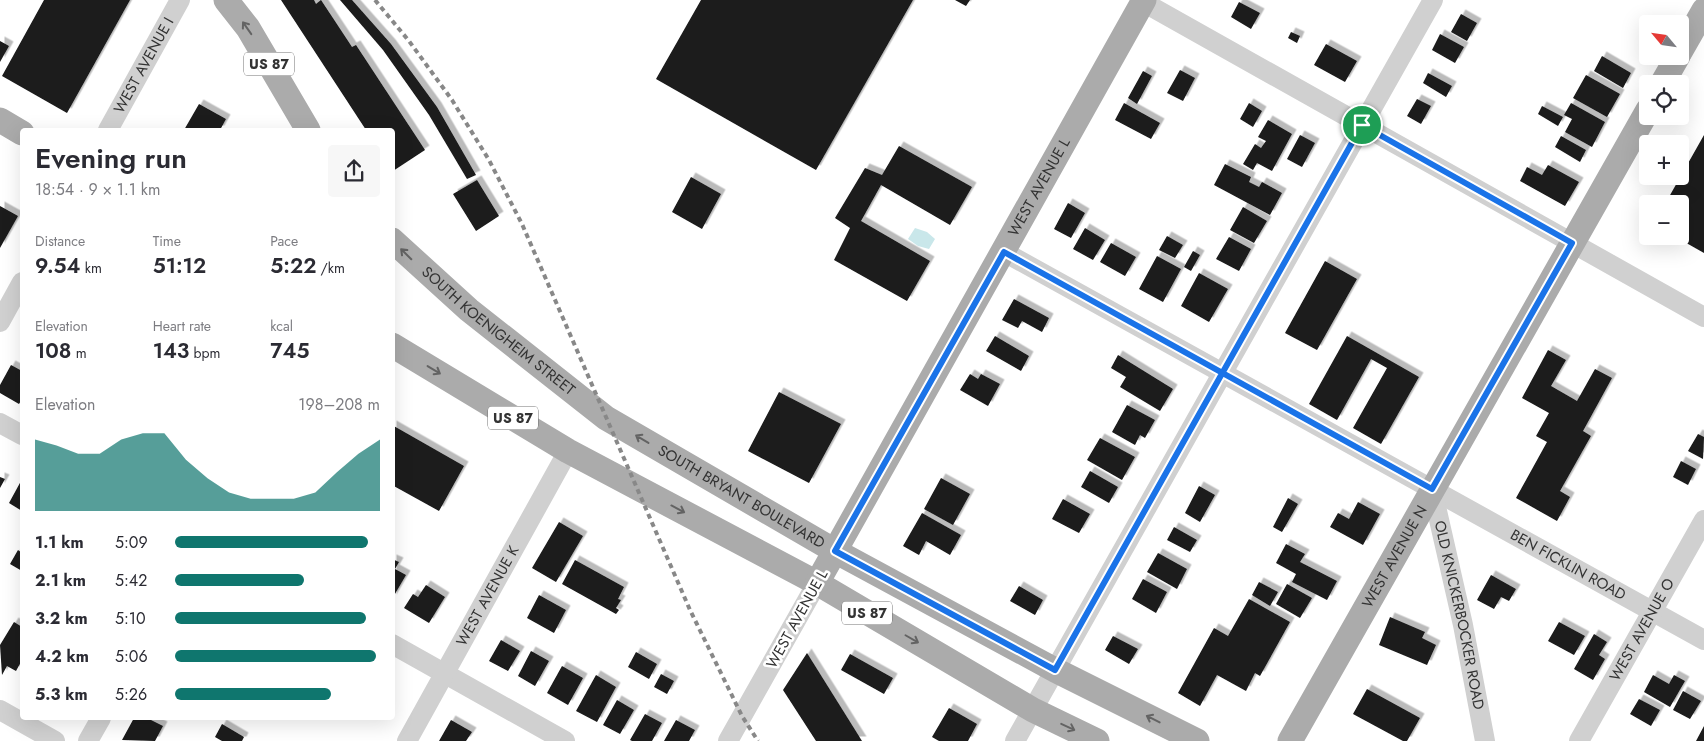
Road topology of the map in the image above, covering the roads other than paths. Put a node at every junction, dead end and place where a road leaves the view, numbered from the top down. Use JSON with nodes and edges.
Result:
{"nodes":[{"id":1,"x":180,"y":0,"type":"edge"},
{"id":2,"x":226,"y":0,"type":"edge"},
{"id":3,"x":1433,"y":0,"type":"edge"},
{"id":4,"x":1144,"y":1,"type":"edge"},
{"id":5,"x":1704,"y":10,"type":"edge"},
{"id":6,"x":1689,"y":36,"type":"edge"},
{"id":7,"x":0,"y":120,"type":"edge"},
{"id":8,"x":1362,"y":125,"type":"junction"},
{"id":9,"x":1639,"y":125,"type":"edge"},
{"id":10,"x":109,"y":128,"type":"edge"},
{"id":11,"x":307,"y":128,"type":"edge"},
{"id":12,"x":20,"y":132,"type":"edge"},
{"id":13,"x":395,"y":243,"type":"edge"},
{"id":14,"x":1572,"y":243,"type":"junction"},
{"id":15,"x":1004,"y":252,"type":"junction"},
{"id":16,"x":20,"y":286,"type":"edge"},
{"id":17,"x":1704,"y":317,"type":"edge"},
{"id":18,"x":0,"y":322,"type":"edge"},
{"id":19,"x":395,"y":347,"type":"edge"},
{"id":20,"x":1223,"y":373,"type":"junction"},
{"id":21,"x":606,"y":418,"type":"joint"},
{"id":22,"x":0,"y":423,"type":"edge"},
{"id":23,"x":20,"y":434,"type":"edge"},
{"id":24,"x":568,"y":451,"type":"junction"},
{"id":25,"x":1432,"y":489,"type":"junction"},
{"id":26,"x":1704,"y":520,"type":"edge"},
{"id":27,"x":835,"y":551,"type":"junction"},
{"id":28,"x":817,"y":584,"type":"junction"},
{"id":29,"x":1652,"y":612,"type":"junction"},
{"id":30,"x":1704,"y":640,"type":"edge"},
{"id":31,"x":395,"y":646,"type":"edge"},
{"id":32,"x":1055,"y":670,"type":"junction"},
{"id":33,"x":445,"y":674,"type":"junction"},
{"id":34,"x":0,"y":710,"type":"edge"},
{"id":35,"x":1033,"y":710,"type":"junction"},
{"id":36,"x":100,"y":720,"type":"edge"},
{"id":37,"x":1489,"y":738,"type":"edge"},
{"id":38,"x":55,"y":741,"type":"edge"},
{"id":39,"x":88,"y":741,"type":"edge"},
{"id":40,"x":407,"y":741,"type":"edge"},
{"id":41,"x":565,"y":741,"type":"edge"},
{"id":42,"x":728,"y":741,"type":"edge"},
{"id":43,"x":1015,"y":741,"type":"edge"},
{"id":44,"x":1097,"y":741,"type":"edge"},
{"id":45,"x":1196,"y":741,"type":"edge"},
{"id":46,"x":1290,"y":741,"type":"edge"},
{"id":47,"x":1579,"y":741,"type":"edge"}],
"edges":[{"from":1,"to":10,"type":"street","name":"WEST AVENUE I"},
{"from":11,"to":2,"type":"main road","number":"US 87","one_way":true},
{"from":3,"to":8,"type":"street"},
{"from":4,"to":8,"type":"street"},
{"from":4,"to":15,"type":"main road","name":"WEST AVENUE L"},
{"from":5,"to":6,"type":"main road"},
{"from":7,"to":12,"type":"main road"},
{"from":8,"to":14,"type":"street"},
{"from":8,"to":20,"type":"street"},
{"from":9,"to":14,"type":"main road","name":"WEST AVENUE N"},
{"from":21,"to":13,"type":"main road","name":"SOUTH KOENIGHEIM STREET","number":"US 87","one_way":true},
{"from":14,"to":17,"type":"street"},
{"from":14,"to":25,"type":"main road","name":"WEST AVENUE N"},
{"from":15,"to":20,"type":"street"},
{"from":15,"to":27,"type":"main road","name":"WEST AVENUE L"},
{"from":16,"to":18,"type":"street"},
{"from":19,"to":24,"type":"main road","number":"US 87","one_way":true},
{"from":20,"to":25,"type":"street"},
{"from":20,"to":32,"type":"street"},
{"from":27,"to":21,"type":"main road","name":"SOUTH BRYANT BOULEVARD","number":"US 87","one_way":true},
{"from":22,"to":23,"type":"street"},
{"from":24,"to":28,"type":"main road","number":"US 87","one_way":true},
{"from":24,"to":33,"type":"street","name":"WEST AVENUE K"},
{"from":25,"to":29,"type":"street","name":"BEN FICKLIN ROAD"},
{"from":25,"to":37,"type":"street","name":"OLD KNICKERBOCKER ROAD"},
{"from":25,"to":46,"type":"main road","name":"WEST AVENUE N"},
{"from":26,"to":29,"type":"street","name":"WEST AVENUE O"},
{"from":27,"to":28,"type":"main road","name":"WEST AVENUE L"},
{"from":27,"to":32,"type":"main road","name":"SOUTH BRYANT BOULEVARD","number":"US 87"},
{"from":28,"to":35,"type":"main road","number":"US 87","one_way":true},
{"from":28,"to":42,"type":"street","name":"WEST AVENUE L"},
{"from":29,"to":30,"type":"street","name":"BEN FICKLIN ROAD"},
{"from":29,"to":47,"type":"street","name":"WEST AVENUE O"},
{"from":31,"to":33,"type":"street"},
{"from":32,"to":35,"type":"street"},
{"from":45,"to":32,"type":"main road","name":"SOUTH BRYANT BOULEVARD","number":"US 87","one_way":true},
{"from":33,"to":40,"type":"street","name":"WEST AVENUE K"},
{"from":33,"to":41,"type":"street"},
{"from":34,"to":38,"type":"street"},
{"from":35,"to":43,"type":"street"},
{"from":35,"to":44,"type":"main road","number":"US 87","one_way":true},
{"from":36,"to":39,"type":"street"}]}
